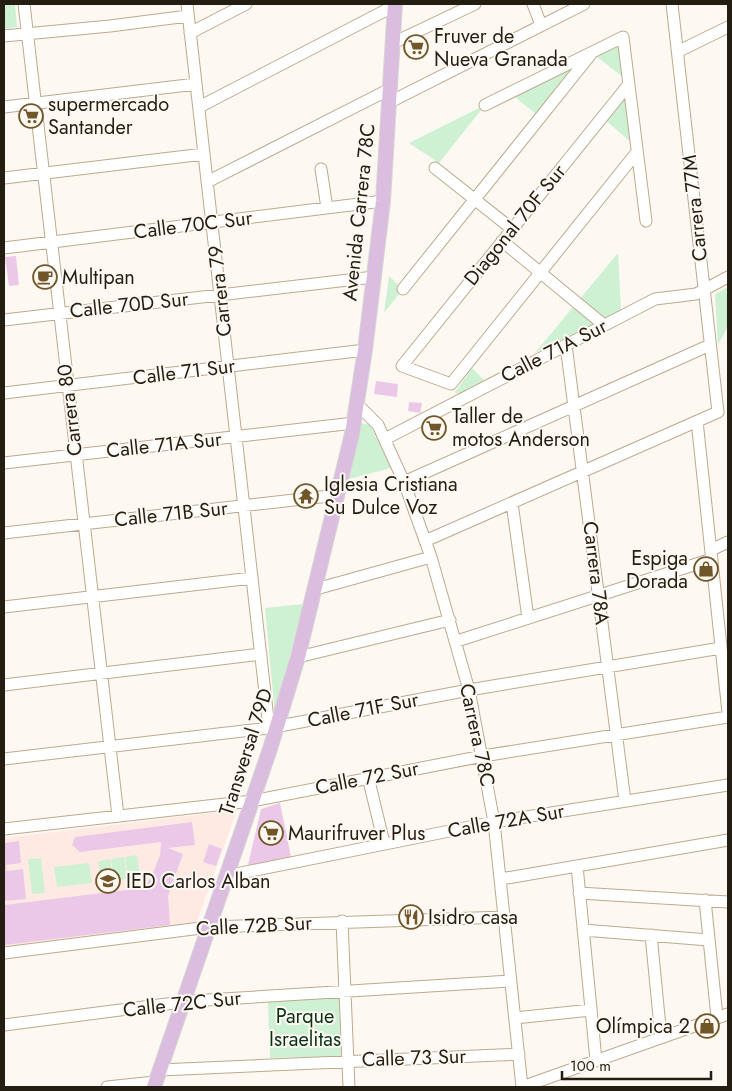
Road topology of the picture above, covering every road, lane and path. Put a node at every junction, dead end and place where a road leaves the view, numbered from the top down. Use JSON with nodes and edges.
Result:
{"nodes":[{"id":1,"x":24,"y":4,"type":"edge"},
{"id":2,"x":187,"y":4,"type":"edge"},
{"id":3,"x":246,"y":4,"type":"edge"},
{"id":4,"x":475,"y":4,"type":"edge"},
{"id":5,"x":533,"y":4,"type":"edge"},
{"id":6,"x":584,"y":4,"type":"edge"},
{"id":7,"x":672,"y":4,"type":"edge"},
{"id":8,"x":394,"y":5,"type":"edge"},
{"id":9,"x":188,"y":16,"type":"junction"},
{"id":10,"x":541,"y":25,"type":"junction"},
{"id":11,"x":728,"y":28,"type":"edge"},
{"id":12,"x":27,"y":33,"type":"junction"},
{"id":13,"x":190,"y":33,"type":"junction"},
{"id":14,"x":4,"y":36,"type":"edge"},
{"id":15,"x":393,"y":43,"type":"junction"},
{"id":16,"x":594,"y":51,"type":"junction"},
{"id":17,"x":679,"y":51,"type":"junction"},
{"id":18,"x":196,"y":84,"type":"junction"},
{"id":19,"x":629,"y":84,"type":"junction"},
{"id":20,"x":390,"y":96,"type":"junction"},
{"id":21,"x":35,"y":103,"type":"junction"},
{"id":22,"x":485,"y":105,"type":"dead end"},
{"id":23,"x":4,"y":106,"type":"edge"},
{"id":24,"x":199,"y":107,"type":"junction"},
{"id":25,"x":637,"y":152,"type":"junction"},
{"id":26,"x":204,"y":154,"type":"junction"},
{"id":27,"x":435,"y":168,"type":"dead end"},
{"id":28,"x":321,"y":169,"type":"dead end"},
{"id":29,"x":43,"y":174,"type":"junction"},
{"id":30,"x":4,"y":178,"type":"edge"},
{"id":31,"x":207,"y":182,"type":"junction"},
{"id":32,"x":475,"y":199,"type":"junction"},
{"id":33,"x":383,"y":201,"type":"junction"},
{"id":34,"x":326,"y":208,"type":"junction"},
{"id":35,"x":646,"y":221,"type":"dead end"},
{"id":36,"x":212,"y":222,"type":"junction"},
{"id":37,"x":512,"y":229,"type":"junction"},
{"id":38,"x":51,"y":242,"type":"junction"},
{"id":39,"x":502,"y":242,"type":"junction"},
{"id":40,"x":4,"y":248,"type":"edge"},
{"id":41,"x":540,"y":273,"type":"junction"},
{"id":42,"x":374,"y":277,"type":"junction"},
{"id":43,"x":728,"y":277,"type":"edge"},
{"id":44,"x":403,"y":288,"type":"dead end"},
{"id":45,"x":704,"y":290,"type":"junction"},
{"id":46,"x":220,"y":295,"type":"junction"},
{"id":47,"x":59,"y":313,"type":"junction"},
{"id":48,"x":4,"y":320,"type":"edge"},
{"id":49,"x":604,"y":325,"type":"junction"},
{"id":50,"x":566,"y":345,"type":"junction"},
{"id":51,"x":710,"y":345,"type":"junction"},
{"id":52,"x":365,"y":350,"type":"junction"},
{"id":53,"x":228,"y":367,"type":"junction"},
{"id":54,"x":68,"y":386,"type":"junction"},
{"id":55,"x":4,"y":393,"type":"edge"},
{"id":56,"x":357,"y":404,"type":"junction"},
{"id":57,"x":575,"y":405,"type":"junction"},
{"id":58,"x":697,"y":421,"type":"junction"},
{"id":59,"x":354,"y":423,"type":"junction"},
{"id":60,"x":236,"y":437,"type":"junction"},
{"id":61,"x":385,"y":439,"type":"junction"},
{"id":62,"x":76,"y":455,"type":"junction"},
{"id":63,"x":4,"y":463,"type":"edge"},
{"id":64,"x":583,"y":472,"type":"junction"},
{"id":65,"x":404,"y":482,"type":"junction"},
{"id":66,"x":338,"y":495,"type":"junction"},
{"id":67,"x":512,"y":503,"type":"junction"},
{"id":68,"x":244,"y":506,"type":"junction"},
{"id":69,"x":84,"y":524,"type":"junction"},
{"id":70,"x":4,"y":533,"type":"edge"},
{"id":71,"x":426,"y":540,"type":"junction"},
{"id":72,"x":728,"y":542,"type":"edge"},
{"id":73,"x":711,"y":554,"type":"junction"},
{"id":74,"x":431,"y":557,"type":"junction"},
{"id":75,"x":252,"y":578,"type":"junction"},
{"id":76,"x":316,"y":589,"type":"junction"},
{"id":77,"x":599,"y":595,"type":"junction"},
{"id":78,"x":92,"y":597,"type":"junction"},
{"id":79,"x":4,"y":607,"type":"edge"},
{"id":80,"x":528,"y":618,"type":"junction"},
{"id":81,"x":450,"y":620,"type":"junction"},
{"id":82,"x":456,"y":641,"type":"junction"},
{"id":83,"x":721,"y":648,"type":"junction"},
{"id":84,"x":260,"y":654,"type":"junction"},
{"id":85,"x":298,"y":657,"type":"junction"},
{"id":86,"x":608,"y":667,"type":"junction"},
{"id":87,"x":726,"y":669,"type":"edge"},
{"id":88,"x":101,"y":673,"type":"junction"},
{"id":89,"x":4,"y":684,"type":"edge"},
{"id":90,"x":469,"y":690,"type":"junction"},
{"id":91,"x":728,"y":712,"type":"edge"},
{"id":92,"x":728,"y":717,"type":"edge"},
{"id":93,"x":273,"y":727,"type":"junction"},
{"id":94,"x":617,"y":736,"type":"junction"},
{"id":95,"x":110,"y":747,"type":"junction"},
{"id":96,"x":483,"y":756,"type":"junction"},
{"id":97,"x":4,"y":759,"type":"edge"},
{"id":98,"x":368,"y":777,"type":"junction"},
{"id":99,"x":728,"y":785,"type":"edge"},
{"id":100,"x":252,"y":801,"type":"junction"},
{"id":101,"x":625,"y":801,"type":"junction"},
{"id":102,"x":118,"y":816,"type":"junction"},
{"id":103,"x":494,"y":822,"type":"junction"},
{"id":104,"x":4,"y":829,"type":"edge"},
{"id":105,"x":728,"y":840,"type":"edge"},
{"id":106,"x":384,"y":843,"type":"junction"},
{"id":107,"x":577,"y":866,"type":"junction"},
{"id":108,"x":226,"y":876,"type":"junction"},
{"id":109,"x":501,"y":879,"type":"junction"},
{"id":110,"x":579,"y":893,"type":"junction"},
{"id":111,"x":705,"y":900,"type":"junction"},
{"id":112,"x":728,"y":902,"type":"edge"},
{"id":113,"x":505,"y":917,"type":"junction"},
{"id":114,"x":342,"y":921,"type":"junction"},
{"id":115,"x":209,"y":927,"type":"junction"},
{"id":116,"x":583,"y":930,"type":"junction"},
{"id":117,"x":651,"y":935,"type":"junction"},
{"id":118,"x":709,"y":940,"type":"junction"},
{"id":119,"x":4,"y":953,"type":"edge"},
{"id":120,"x":512,"y":981,"type":"junction"},
{"id":121,"x":345,"y":990,"type":"junction"},
{"id":122,"x":184,"y":1002,"type":"junction"},
{"id":123,"x":591,"y":1010,"type":"junction"},
{"id":124,"x":723,"y":1016,"type":"edge"},
{"id":125,"x":515,"y":1018,"type":"junction"},
{"id":126,"x":4,"y":1025,"type":"edge"},
{"id":127,"x":661,"y":1037,"type":"junction"},
{"id":128,"x":519,"y":1054,"type":"junction"},
{"id":129,"x":348,"y":1060,"type":"junction"},
{"id":130,"x":596,"y":1060,"type":"junction"},
{"id":131,"x":156,"y":1080,"type":"edge"},
{"id":132,"x":107,"y":1087,"type":"edge"},
{"id":133,"x":349,"y":1087,"type":"edge"},
{"id":134,"x":522,"y":1087,"type":"edge"}],
"edges":[{"from":1,"to":12,"type":"street","name":"Carrera 80"},
{"from":2,"to":9,"type":"street","name":"Carrera 79"},
{"from":3,"to":13,"type":"street"},
{"from":4,"to":15,"type":"street"},
{"from":5,"to":10,"type":"street"},
{"from":6,"to":10,"type":"street"},
{"from":7,"to":17,"type":"street","name":"Carrera 77M"},
{"from":8,"to":15,"type":"main road","name":"Avenida Carrera 78C"},
{"from":8,"to":24,"type":"street"},
{"from":9,"to":12,"type":"street"},
{"from":9,"to":13,"type":"street","name":"Carrera 79"},
{"from":10,"to":20,"type":"street"},
{"from":11,"to":17,"type":"street"},
{"from":12,"to":14,"type":"street"},
{"from":12,"to":21,"type":"street","name":"Carrera 80"},
{"from":13,"to":18,"type":"street","name":"Carrera 79"},
{"from":15,"to":20,"type":"main road","name":"Avenida Carrera 78C"},
{"from":16,"to":19,"type":"street"},
{"from":16,"to":22,"type":"street"},
{"from":16,"to":32,"type":"street"},
{"from":17,"to":45,"type":"street","name":"Carrera 77M"},
{"from":18,"to":21,"type":"street"},
{"from":18,"to":24,"type":"street","name":"Carrera 79"},
{"from":19,"to":25,"type":"street"},
{"from":19,"to":37,"type":"street","name":"Diagonal 70F Sur"},
{"from":20,"to":31,"type":"street"},
{"from":20,"to":33,"type":"main road","name":"Avenida Carrera 78C"},
{"from":21,"to":23,"type":"street"},
{"from":21,"to":29,"type":"street","name":"Carrera 80"},
{"from":24,"to":26,"type":"street","name":"Carrera 79"},
{"from":25,"to":35,"type":"street"},
{"from":25,"to":41,"type":"street"},
{"from":26,"to":29,"type":"street"},
{"from":26,"to":31,"type":"street","name":"Carrera 79"},
{"from":27,"to":32,"type":"street"},
{"from":28,"to":34,"type":"street"},
{"from":29,"to":30,"type":"street"},
{"from":29,"to":38,"type":"street","name":"Carrera 80"},
{"from":31,"to":36,"type":"street","name":"Carrera 79"},
{"from":32,"to":37,"type":"street"},
{"from":32,"to":44,"type":"street"},
{"from":33,"to":34,"type":"street","name":"Calle 70C Sur"},
{"from":33,"to":42,"type":"main road","name":"Avenida Carrera 78C"},
{"from":34,"to":36,"type":"street","name":"Calle 70C Sur"},
{"from":36,"to":38,"type":"street","name":"Calle 70C Sur"},
{"from":36,"to":46,"type":"street","name":"Carrera 79"},
{"from":37,"to":39,"type":"street","name":"Diagonal 70F Sur"},
{"from":38,"to":40,"type":"street","name":"Calle 70C Sur"},
{"from":38,"to":47,"type":"street","name":"Carrera 80"},
{"from":39,"to":41,"type":"street"},
{"from":39,"to":41,"type":"street","name":"Diagonal 70F Sur"},
{"from":41,"to":49,"type":"street"},
{"from":42,"to":46,"type":"street","name":"Calle 70D Sur"},
{"from":42,"to":52,"type":"main road","name":"Avenida Carrera 78C"},
{"from":43,"to":45,"type":"street","name":"Calle 71A Sur"},
{"from":45,"to":49,"type":"street","name":"Calle 71A Sur"},
{"from":45,"to":51,"type":"street","name":"Carrera 77M"},
{"from":46,"to":47,"type":"street","name":"Calle 70D Sur"},
{"from":46,"to":53,"type":"street","name":"Carrera 79"},
{"from":47,"to":48,"type":"street","name":"Calle 70D Sur"},
{"from":47,"to":54,"type":"street","name":"Carrera 80"},
{"from":49,"to":50,"type":"street","name":"Calle 71A Sur"},
{"from":50,"to":57,"type":"street","name":"Carrera 78A"},
{"from":50,"to":61,"type":"street","name":"Calle 71A Sur"},
{"from":51,"to":57,"type":"street"},
{"from":51,"to":58,"type":"street","name":"Carrera 77M"},
{"from":52,"to":53,"type":"street","name":"Calle 71 Sur"},
{"from":52,"to":56,"type":"main road","name":"Avenida Carrera 78C"},
{"from":53,"to":54,"type":"street","name":"Calle 71 Sur"},
{"from":53,"to":60,"type":"street","name":"Carrera 79"},
{"from":54,"to":55,"type":"street","name":"Calle 71 Sur"},
{"from":54,"to":62,"type":"street","name":"Carrera 80"},
{"from":56,"to":59,"type":"main road","name":"Avenida Carrera 78C"},
{"from":56,"to":61,"type":"street","name":"Carrera 78C"},
{"from":57,"to":64,"type":"street","name":"Carrera 78A"},
{"from":57,"to":65,"type":"street"},
{"from":58,"to":64,"type":"street"},
{"from":58,"to":73,"type":"street"},
{"from":59,"to":60,"type":"street","name":"Calle 71A Sur"},
{"from":59,"to":66,"type":"main road","name":"Transversal 79D"},
{"from":60,"to":62,"type":"street","name":"Calle 71A Sur"},
{"from":60,"to":68,"type":"street","name":"Carrera 79"},
{"from":61,"to":65,"type":"street","name":"Carrera 78C"},
{"from":62,"to":63,"type":"street","name":"Calle 71A Sur"},
{"from":62,"to":69,"type":"street","name":"Carrera 80"},
{"from":64,"to":67,"type":"street"},
{"from":64,"to":77,"type":"street","name":"Carrera 78A"},
{"from":65,"to":71,"type":"street","name":"Carrera 78C"},
{"from":66,"to":68,"type":"street","name":"Calle 71B Sur"},
{"from":66,"to":76,"type":"main road","name":"Transversal 79D"},
{"from":67,"to":71,"type":"street"},
{"from":67,"to":80,"type":"street"},
{"from":68,"to":69,"type":"street","name":"Calle 71B Sur"},
{"from":68,"to":75,"type":"street","name":"Carrera 79"},
{"from":69,"to":70,"type":"street","name":"Calle 71B Sur"},
{"from":69,"to":78,"type":"street","name":"Carrera 80"},
{"from":71,"to":74,"type":"street","name":"Carrera 78C"},
{"from":72,"to":73,"type":"street"},
{"from":73,"to":77,"type":"street"},
{"from":73,"to":83,"type":"street"},
{"from":74,"to":76,"type":"street"},
{"from":74,"to":81,"type":"street","name":"Carrera 78C"},
{"from":75,"to":78,"type":"street"},
{"from":75,"to":84,"type":"street","name":"Carrera 79"},
{"from":76,"to":85,"type":"main road","name":"Transversal 79D"},
{"from":77,"to":80,"type":"street"},
{"from":77,"to":86,"type":"street","name":"Carrera 78A"},
{"from":78,"to":79,"type":"street"},
{"from":78,"to":88,"type":"street","name":"Carrera 80"},
{"from":80,"to":82,"type":"street"},
{"from":81,"to":82,"type":"street","name":"Carrera 78C"},
{"from":81,"to":85,"type":"street"},
{"from":82,"to":90,"type":"street","name":"Carrera 78C"},
{"from":83,"to":86,"type":"street","name":"Calle 71F Sur"},
{"from":83,"to":87,"type":"street"},
{"from":84,"to":88,"type":"street"},
{"from":84,"to":93,"type":"street","name":"Carrera 79"},
{"from":85,"to":93,"type":"main road","name":"Transversal 79D"},
{"from":86,"to":90,"type":"street","name":"Calle 71F Sur"},
{"from":86,"to":94,"type":"street","name":"Carrera 78A"},
{"from":87,"to":91,"type":"street"},
{"from":88,"to":89,"type":"street"},
{"from":88,"to":95,"type":"street","name":"Carrera 80"},
{"from":90,"to":93,"type":"street","name":"Calle 71F Sur"},
{"from":90,"to":96,"type":"street","name":"Carrera 78C"},
{"from":92,"to":94,"type":"street","name":"Calle 72 Sur"},
{"from":93,"to":95,"type":"street","name":"Calle 71F Sur"},
{"from":93,"to":100,"type":"main road","name":"Transversal 79D"},
{"from":94,"to":96,"type":"street","name":"Calle 72 Sur"},
{"from":94,"to":101,"type":"street","name":"Carrera 78A"},
{"from":95,"to":97,"type":"street","name":"Calle 71F Sur"},
{"from":95,"to":102,"type":"street","name":"Carrera 80"},
{"from":96,"to":98,"type":"street","name":"Calle 72 Sur"},
{"from":96,"to":103,"type":"street","name":"Carrera 78C"},
{"from":98,"to":100,"type":"street","name":"Calle 72 Sur"},
{"from":98,"to":106,"type":"street"},
{"from":99,"to":101,"type":"street","name":"Calle 72A Sur"},
{"from":100,"to":102,"type":"street","name":"Calle 72 Sur"},
{"from":100,"to":108,"type":"main road","name":"Transversal 79D"},
{"from":101,"to":103,"type":"street","name":"Calle 72A Sur"},
{"from":102,"to":104,"type":"street","name":"Calle 72 Sur"},
{"from":103,"to":106,"type":"street","name":"Calle 72A Sur"},
{"from":103,"to":109,"type":"street","name":"Carrera 78C"},
{"from":105,"to":107,"type":"street"},
{"from":106,"to":108,"type":"street","name":"Calle 72A Sur"},
{"from":107,"to":109,"type":"street"},
{"from":107,"to":110,"type":"street"},
{"from":108,"to":115,"type":"main road","name":"Transversal 79D"},
{"from":109,"to":113,"type":"street","name":"Carrera 78C"},
{"from":110,"to":111,"type":"street"},
{"from":110,"to":116,"type":"street"},
{"from":111,"to":112,"type":"street"},
{"from":111,"to":118,"type":"street"},
{"from":113,"to":114,"type":"street","name":"Calle 72B Sur"},
{"from":113,"to":120,"type":"street","name":"Carrera 78C"},
{"from":114,"to":115,"type":"street","name":"Calle 72B Sur"},
{"from":114,"to":121,"type":"street"},
{"from":115,"to":119,"type":"street","name":"Calle 72B Sur"},
{"from":115,"to":122,"type":"main road","name":"Transversal 79D"},
{"from":116,"to":117,"type":"street"},
{"from":116,"to":123,"type":"street"},
{"from":117,"to":118,"type":"street"},
{"from":117,"to":127,"type":"street"},
{"from":118,"to":124,"type":"street"},
{"from":120,"to":121,"type":"street","name":"Calle 72C Sur"},
{"from":120,"to":125,"type":"street","name":"Carrera 78C"},
{"from":121,"to":122,"type":"street","name":"Calle 72C Sur"},
{"from":121,"to":129,"type":"street"},
{"from":122,"to":126,"type":"street","name":"Calle 72C Sur"},
{"from":122,"to":131,"type":"main road","name":"Transversal 79D"},
{"from":123,"to":125,"type":"street"},
{"from":123,"to":130,"type":"street"},
{"from":124,"to":127,"type":"street"},
{"from":125,"to":128,"type":"street","name":"Carrera 78C"},
{"from":127,"to":130,"type":"street"},
{"from":128,"to":129,"type":"street","name":"Calle 73 Sur"},
{"from":128,"to":134,"type":"street","name":"Carrera 78C"},
{"from":129,"to":131,"type":"street","name":"Calle 73 Sur"},
{"from":129,"to":133,"type":"street"},
{"from":130,"to":134,"type":"street"},
{"from":131,"to":132,"type":"street","name":"Calle 73 Sur"}]}
